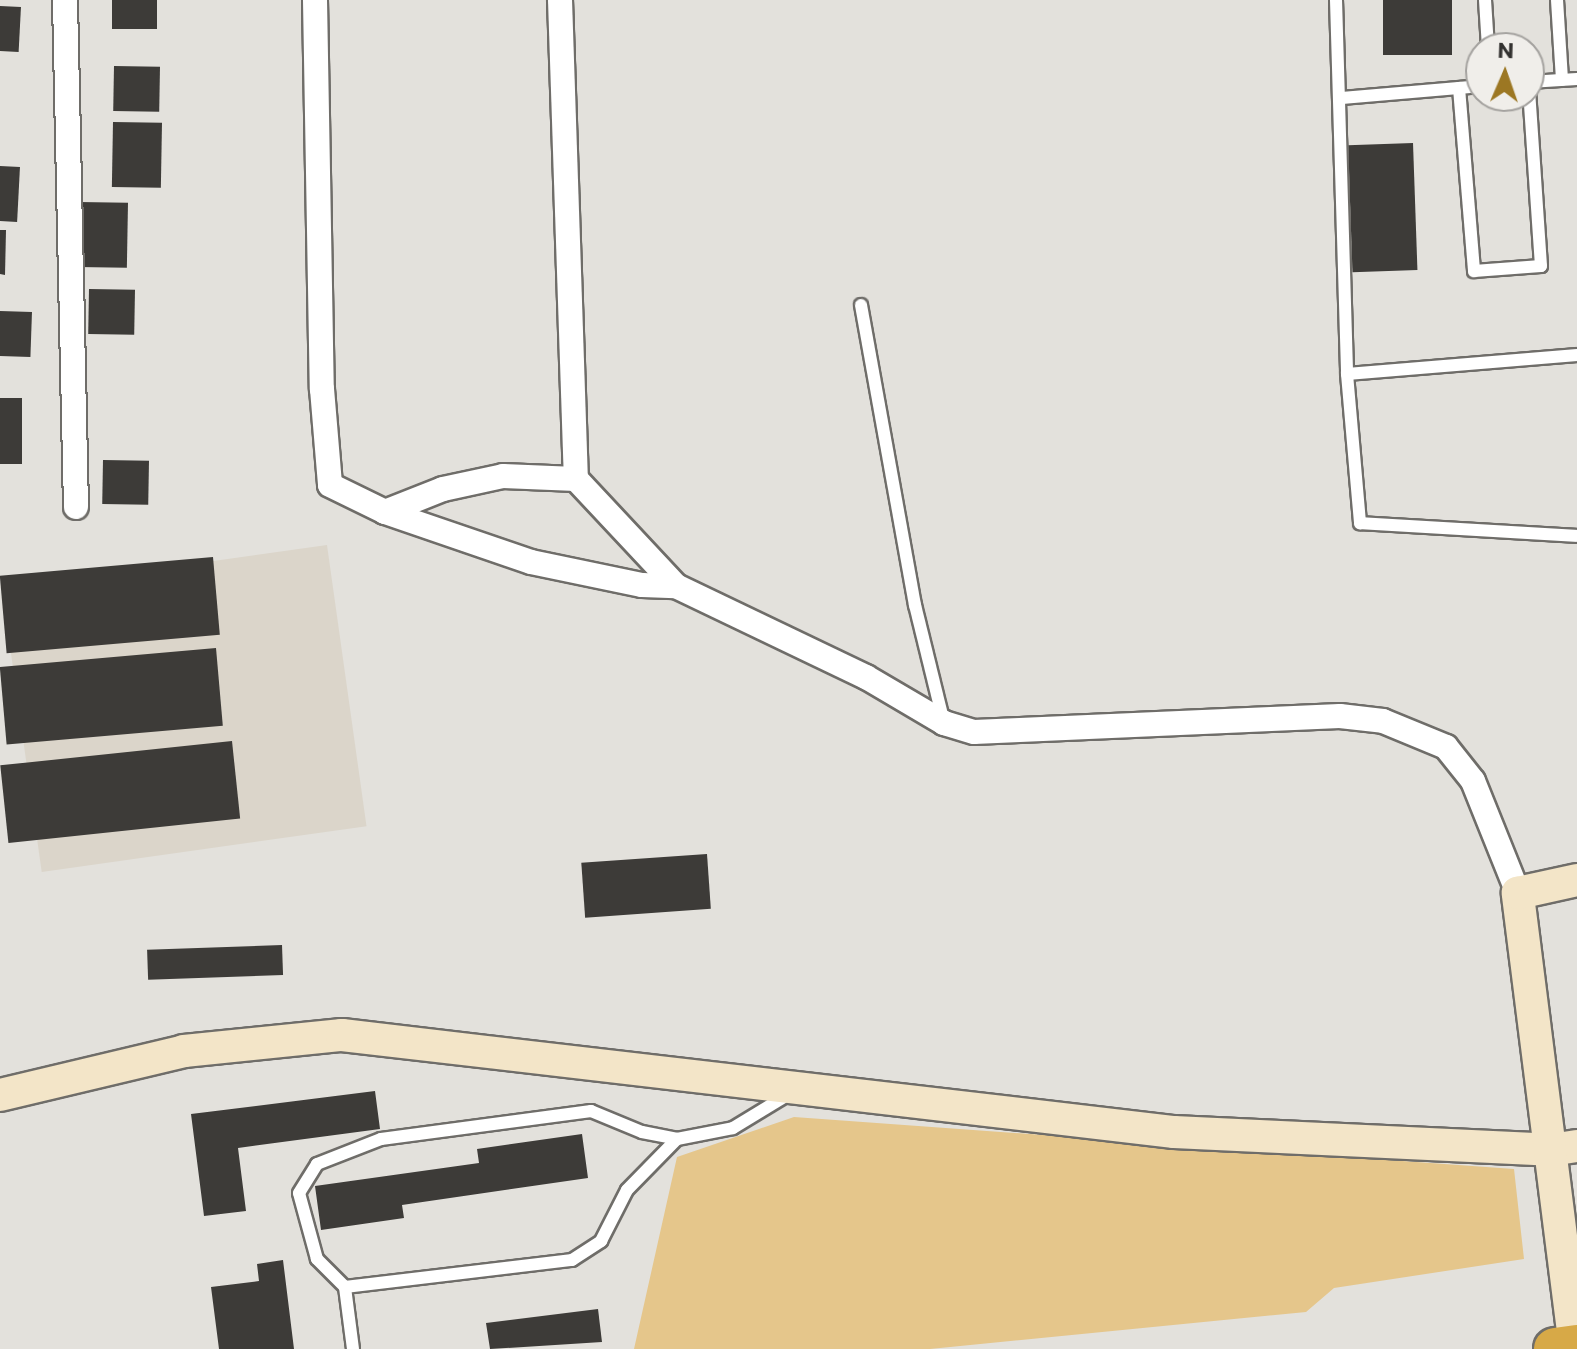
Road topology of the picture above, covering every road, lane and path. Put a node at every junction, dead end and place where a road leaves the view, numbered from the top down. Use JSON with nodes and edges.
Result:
{"nodes":[{"id":1,"x":65,"y":0,"type":"edge"},
{"id":2,"x":315,"y":0,"type":"edge"},
{"id":3,"x":560,"y":0,"type":"edge"},
{"id":4,"x":1336,"y":0,"type":"edge"},
{"id":5,"x":1485,"y":0,"type":"edge"},
{"id":6,"x":1557,"y":0,"type":"edge"},
{"id":7,"x":1487,"y":32,"type":"edge"},
{"id":8,"x":1577,"y":79,"type":"edge"},
{"id":9,"x":1562,"y":80,"type":"junction"},
{"id":10,"x":1545,"y":81,"type":"edge"},
{"id":11,"x":1465,"y":87,"type":"edge"},
{"id":12,"x":1459,"y":88,"type":"junction"},
{"id":13,"x":1342,"y":98,"type":"junction"},
{"id":14,"x":1530,"y":112,"type":"edge"},
{"id":15,"x":861,"y":305,"type":"dead end"},
{"id":16,"x":1577,"y":355,"type":"edge"},
{"id":17,"x":1347,"y":374,"type":"junction"},
{"id":18,"x":576,"y":479,"type":"junction"},
{"id":19,"x":76,"y":507,"type":"dead end"},
{"id":20,"x":385,"y":512,"type":"junction"},
{"id":21,"x":1577,"y":536,"type":"edge"},
{"id":22,"x":676,"y":586,"type":"junction"},
{"id":23,"x":944,"y":723,"type":"junction"},
{"id":24,"x":1577,"y":880,"type":"edge"},
{"id":25,"x":1518,"y":893,"type":"junction"},
{"id":26,"x":797,"y":1088,"type":"junction"},
{"id":27,"x":0,"y":1095,"type":"edge"},
{"id":28,"x":677,"y":1139,"type":"junction"},
{"id":29,"x":1564,"y":1148,"type":"edge"},
{"id":30,"x":345,"y":1287,"type":"junction"},
{"id":31,"x":1569,"y":1347,"type":"edge"},
{"id":32,"x":353,"y":1349,"type":"edge"}],
"edges":[{"from":1,"to":19,"type":"street"},
{"from":2,"to":20,"type":"street"},
{"from":3,"to":18,"type":"street"},
{"from":4,"to":13,"type":"lane"},
{"from":5,"to":7,"type":"lane"},
{"from":6,"to":9,"type":"lane"},
{"from":8,"to":9,"type":"lane"},
{"from":9,"to":10,"type":"lane"},
{"from":11,"to":12,"type":"lane"},
{"from":12,"to":13,"type":"lane"},
{"from":12,"to":14,"type":"lane"},
{"from":13,"to":17,"type":"lane"},
{"from":15,"to":23,"type":"lane"},
{"from":16,"to":17,"type":"lane"},
{"from":17,"to":21,"type":"lane"},
{"from":18,"to":20,"type":"street"},
{"from":18,"to":22,"type":"street"},
{"from":20,"to":22,"type":"street"},
{"from":22,"to":23,"type":"street"},
{"from":23,"to":25,"type":"street"},
{"from":24,"to":25,"type":"street"},
{"from":25,"to":29,"type":"street"},
{"from":26,"to":27,"type":"street"},
{"from":26,"to":28,"type":"lane"},
{"from":26,"to":29,"type":"street"},
{"from":28,"to":30,"type":"lane"},
{"from":28,"to":30,"type":"lane"},
{"from":29,"to":31,"type":"street"},
{"from":30,"to":32,"type":"lane"}]}
